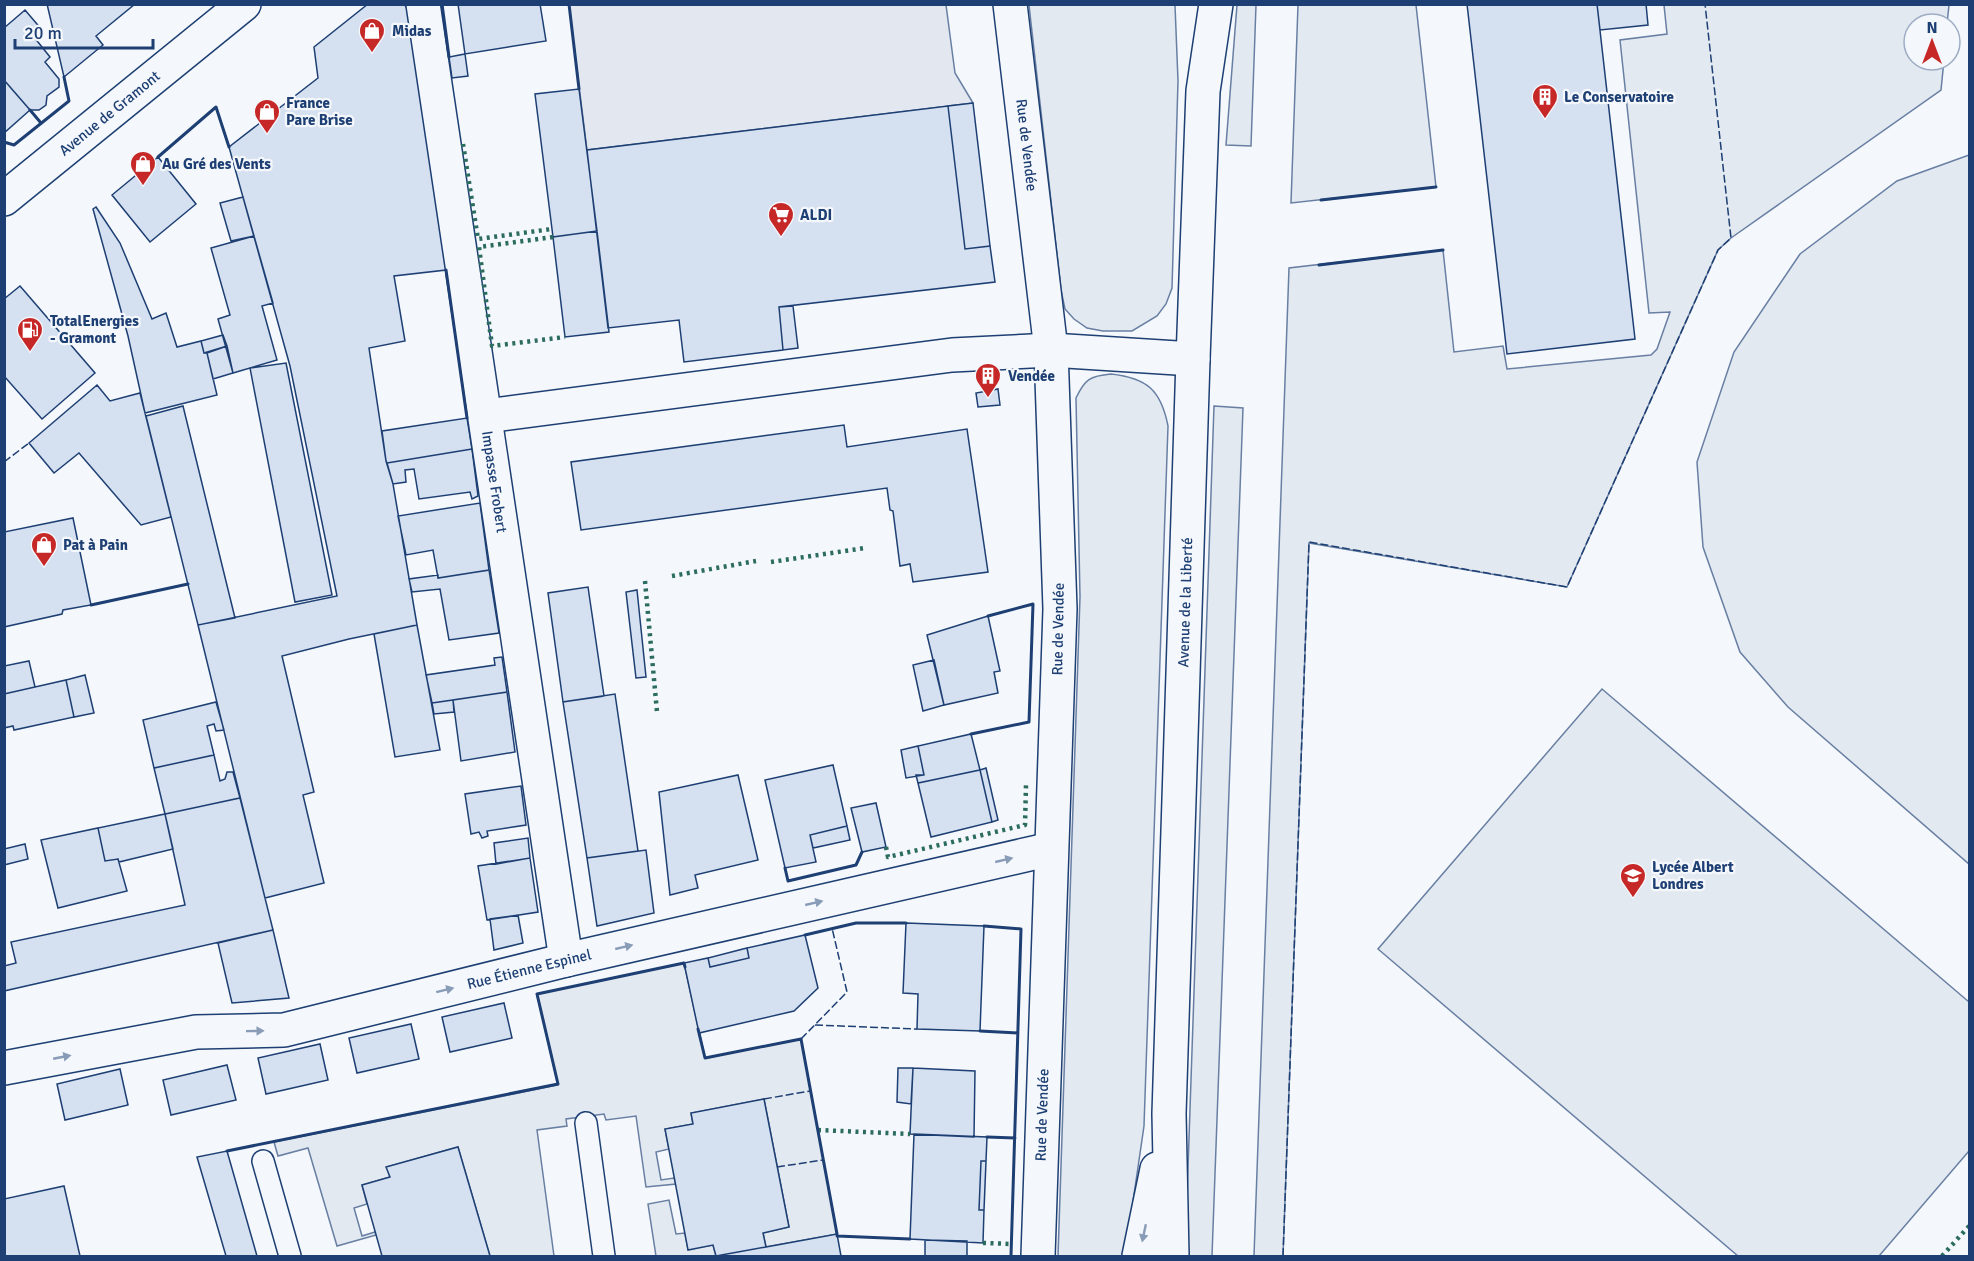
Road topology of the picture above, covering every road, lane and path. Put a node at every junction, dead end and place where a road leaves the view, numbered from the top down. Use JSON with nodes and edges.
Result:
{"nodes":[{"id":1,"x":244,"y":4,"type":"edge"},
{"id":2,"x":423,"y":4,"type":"edge"},
{"id":3,"x":1010,"y":4,"type":"edge"},
{"id":4,"x":1194,"y":4,"type":"edge"},
{"id":5,"x":1216,"y":4,"type":"edge"},
{"id":6,"x":1203,"y":91,"type":"junction"},
{"id":7,"x":4,"y":199,"type":"edge"},
{"id":8,"x":1051,"y":350,"type":"junction"},
{"id":9,"x":1193,"y":359,"type":"junction"},
{"id":10,"x":486,"y":416,"type":"junction"},
{"id":11,"x":1051,"y":849,"type":"junction"},
{"id":12,"x":567,"y":960,"type":"junction"},
{"id":13,"x":4,"y":1068,"type":"edge"},
{"id":14,"x":1169,"y":1114,"type":"junction"},
{"id":15,"x":586,"y":1123,"type":"dead end"},
{"id":16,"x":263,"y":1161,"type":"dead end"},
{"id":17,"x":290,"y":1257,"type":"edge"},
{"id":18,"x":604,"y":1257,"type":"edge"},
{"id":19,"x":1038,"y":1257,"type":"edge"},
{"id":20,"x":1139,"y":1257,"type":"edge"},
{"id":21,"x":1172,"y":1257,"type":"edge"}],
"edges":[{"from":1,"to":7,"type":"street","name":"Avenue de Gramont"},
{"from":2,"to":10,"type":"street","name":"Impasse Frobert"},
{"from":3,"to":8,"type":"street","name":"Rue de Vendée"},
{"from":4,"to":6,"type":"street","name":"Avenue de la Liberté"},
{"from":5,"to":6,"type":"street","name":"Avenue de la Liberté"},
{"from":6,"to":9,"type":"street","name":"Avenue de la Liberté"},
{"from":8,"to":9,"type":"street"},
{"from":8,"to":10,"type":"street"},
{"from":8,"to":11,"type":"street","name":"Rue de Vendée"},
{"from":9,"to":14,"type":"street","name":"Avenue de la Liberté"},
{"from":10,"to":12,"type":"street","name":"Impasse Frobert"},
{"from":12,"to":11,"type":"street","name":"Rue Étienne Espinel","one_way":true},
{"from":11,"to":19,"type":"street","name":"Rue de Vendée"},
{"from":13,"to":12,"type":"street","name":"Rue Étienne Espinel","one_way":true},
{"from":14,"to":20,"type":"street","name":"Avenue de la Liberté","one_way":true},
{"from":14,"to":21,"type":"street","name":"Avenue de la Liberté"},
{"from":15,"to":18,"type":"lane"},
{"from":16,"to":17,"type":"lane"}]}
